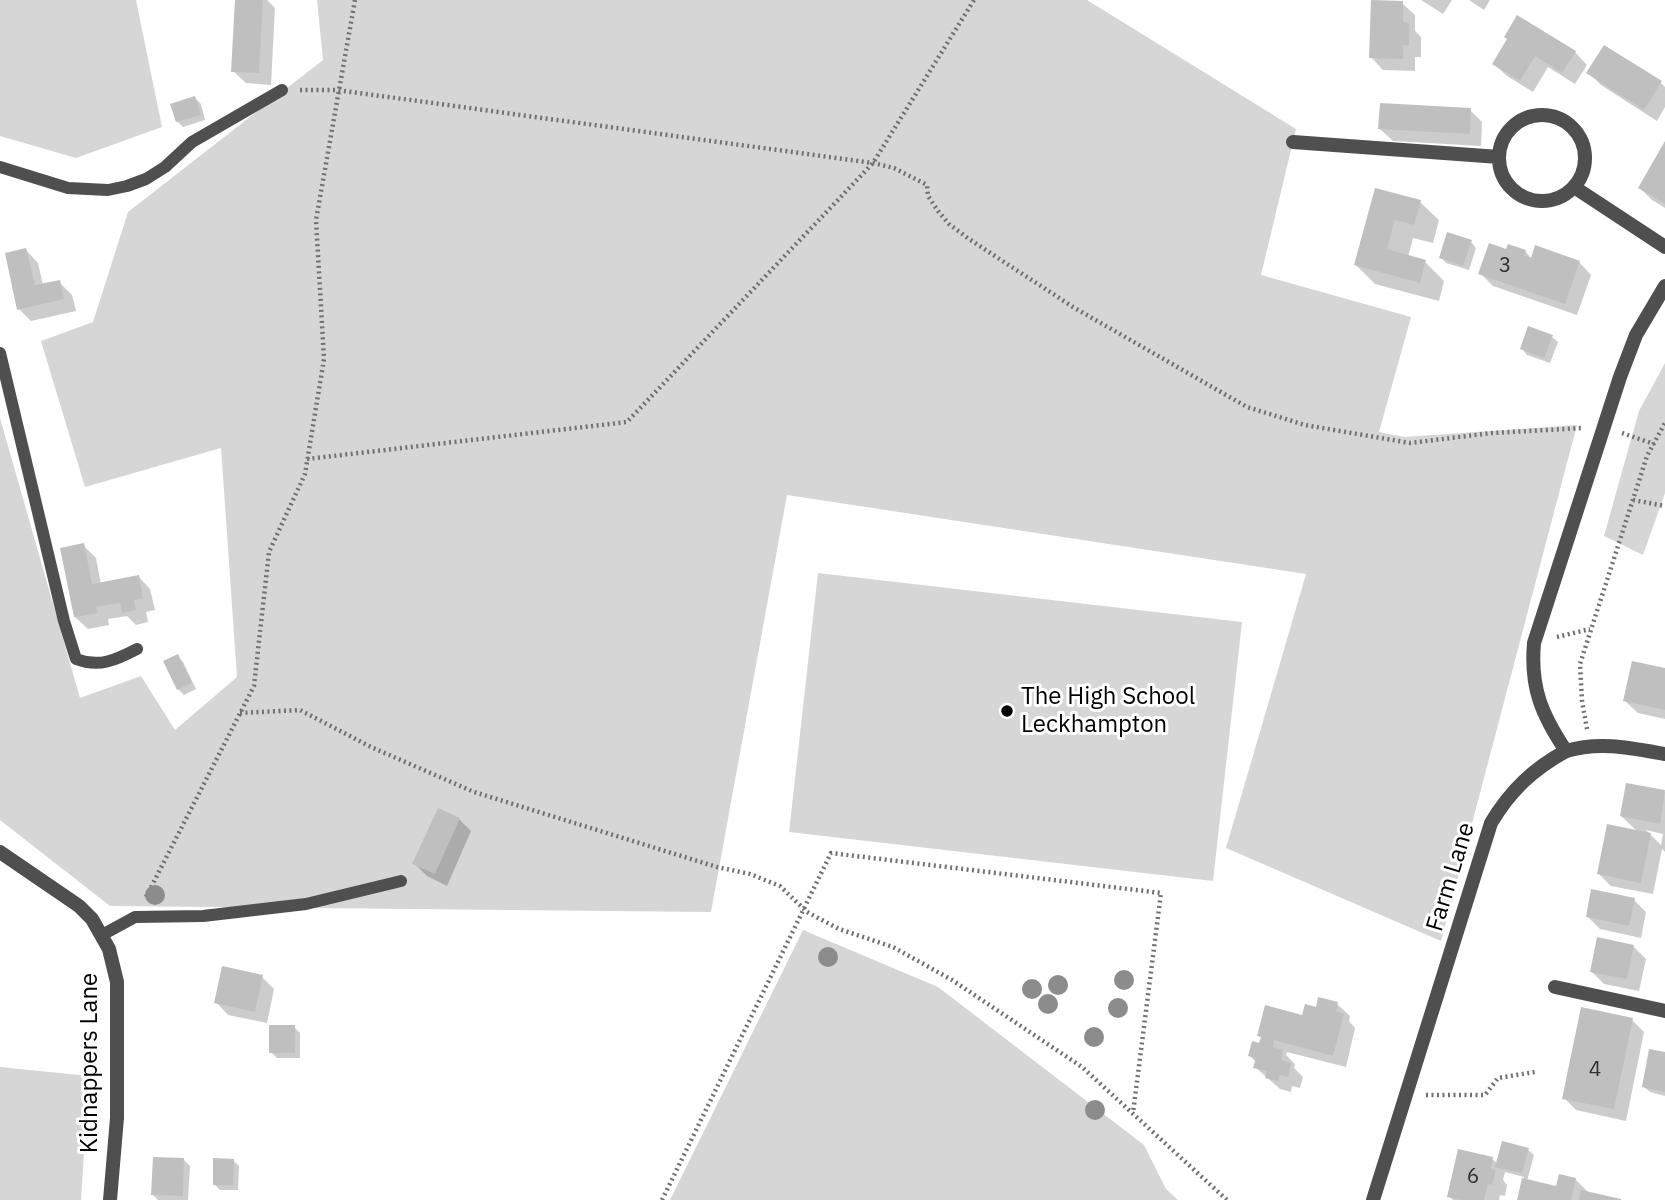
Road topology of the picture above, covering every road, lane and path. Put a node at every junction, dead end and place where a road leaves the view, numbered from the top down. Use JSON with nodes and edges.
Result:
{"nodes":[{"id":1,"x":355,"y":0,"type":"edge"},
{"id":2,"x":974,"y":0,"type":"edge"},
{"id":3,"x":282,"y":90,"type":"joint"},
{"id":4,"x":337,"y":90,"type":"junction"},
{"id":5,"x":1293,"y":142,"type":"dead end"},
{"id":6,"x":1499,"y":157,"type":"junction"},
{"id":7,"x":873,"y":163,"type":"junction"},
{"id":8,"x":0,"y":167,"type":"edge"},
{"id":9,"x":1574,"y":187,"type":"junction"},
{"id":10,"x":1665,"y":247,"type":"edge"},
{"id":11,"x":1665,"y":286,"type":"edge"},
{"id":12,"x":0,"y":353,"type":"edge"},
{"id":13,"x":1665,"y":423,"type":"edge"},
{"id":14,"x":1604,"y":426,"type":"junction"},
{"id":15,"x":1654,"y":444,"type":"junction"},
{"id":16,"x":307,"y":459,"type":"junction"},
{"id":17,"x":1633,"y":500,"type":"junction"},
{"id":18,"x":1665,"y":506,"type":"edge"},
{"id":19,"x":1591,"y":629,"type":"junction"},
{"id":20,"x":1534,"y":643,"type":"junction"},
{"id":21,"x":137,"y":649,"type":"dead end"},
{"id":22,"x":240,"y":713,"type":"junction"},
{"id":23,"x":1587,"y":746,"type":"junction"},
{"id":24,"x":1566,"y":751,"type":"junction"},
{"id":25,"x":1665,"y":754,"type":"edge"},
{"id":26,"x":0,"y":852,"type":"edge"},
{"id":27,"x":401,"y":881,"type":"dead end"},
{"id":28,"x":804,"y":908,"type":"junction"},
{"id":29,"x":135,"y":917,"type":"junction"},
{"id":30,"x":102,"y":935,"type":"junction"},
{"id":31,"x":1555,"y":987,"type":"dead end"},
{"id":32,"x":1665,"y":1010,"type":"edge"},
{"id":33,"x":1535,"y":1073,"type":"dead end"},
{"id":34,"x":1407,"y":1095,"type":"junction"},
{"id":35,"x":1133,"y":1114,"type":"junction"},
{"id":36,"x":110,"y":1200,"type":"edge"},
{"id":37,"x":662,"y":1200,"type":"edge"},
{"id":38,"x":1227,"y":1200,"type":"edge"},
{"id":39,"x":1373,"y":1200,"type":"edge"}],
"edges":[{"from":1,"to":4,"type":"path"},
{"from":2,"to":7,"type":"path"},
{"from":3,"to":4,"type":"path"},
{"from":3,"to":8,"type":"lane"},
{"from":4,"to":7,"type":"path"},
{"from":4,"to":16,"type":"path"},
{"from":5,"to":6,"type":"street"},
{"from":6,"to":9,"type":"street"},
{"from":6,"to":9,"type":"street"},
{"from":7,"to":14,"type":"path"},
{"from":7,"to":16,"type":"path"},
{"from":9,"to":10,"type":"street"},
{"from":11,"to":14,"type":"street"},
{"from":12,"to":21,"type":"lane"},
{"from":13,"to":15,"type":"path"},
{"from":14,"to":15,"type":"path"},
{"from":14,"to":20,"type":"street"},
{"from":15,"to":17,"type":"path"},
{"from":16,"to":22,"type":"path"},
{"from":17,"to":18,"type":"path"},
{"from":17,"to":19,"type":"path"},
{"from":19,"to":20,"type":"path"},
{"from":19,"to":23,"type":"path"},
{"from":20,"to":24,"type":"street"},
{"from":22,"to":28,"type":"path"},
{"from":22,"to":29,"type":"path"},
{"from":23,"to":24,"type":"street","name":"Farm Lane"},
{"from":23,"to":25,"type":"street","name":"Farm Lane"},
{"from":24,"to":34,"type":"street","name":"Farm Lane"},
{"from":26,"to":30,"type":"street","name":"Kidnappers Lane"},
{"from":27,"to":29,"type":"lane"},
{"from":28,"to":35,"type":"path"},
{"from":28,"to":35,"type":"path"},
{"from":28,"to":37,"type":"path"},
{"from":29,"to":30,"type":"lane"},
{"from":30,"to":36,"type":"street","name":"Kidnappers Lane"},
{"from":31,"to":32,"type":"street"},
{"from":33,"to":34,"type":"path"},
{"from":34,"to":39,"type":"street","name":"Farm Lane"},
{"from":35,"to":38,"type":"path"}]}
